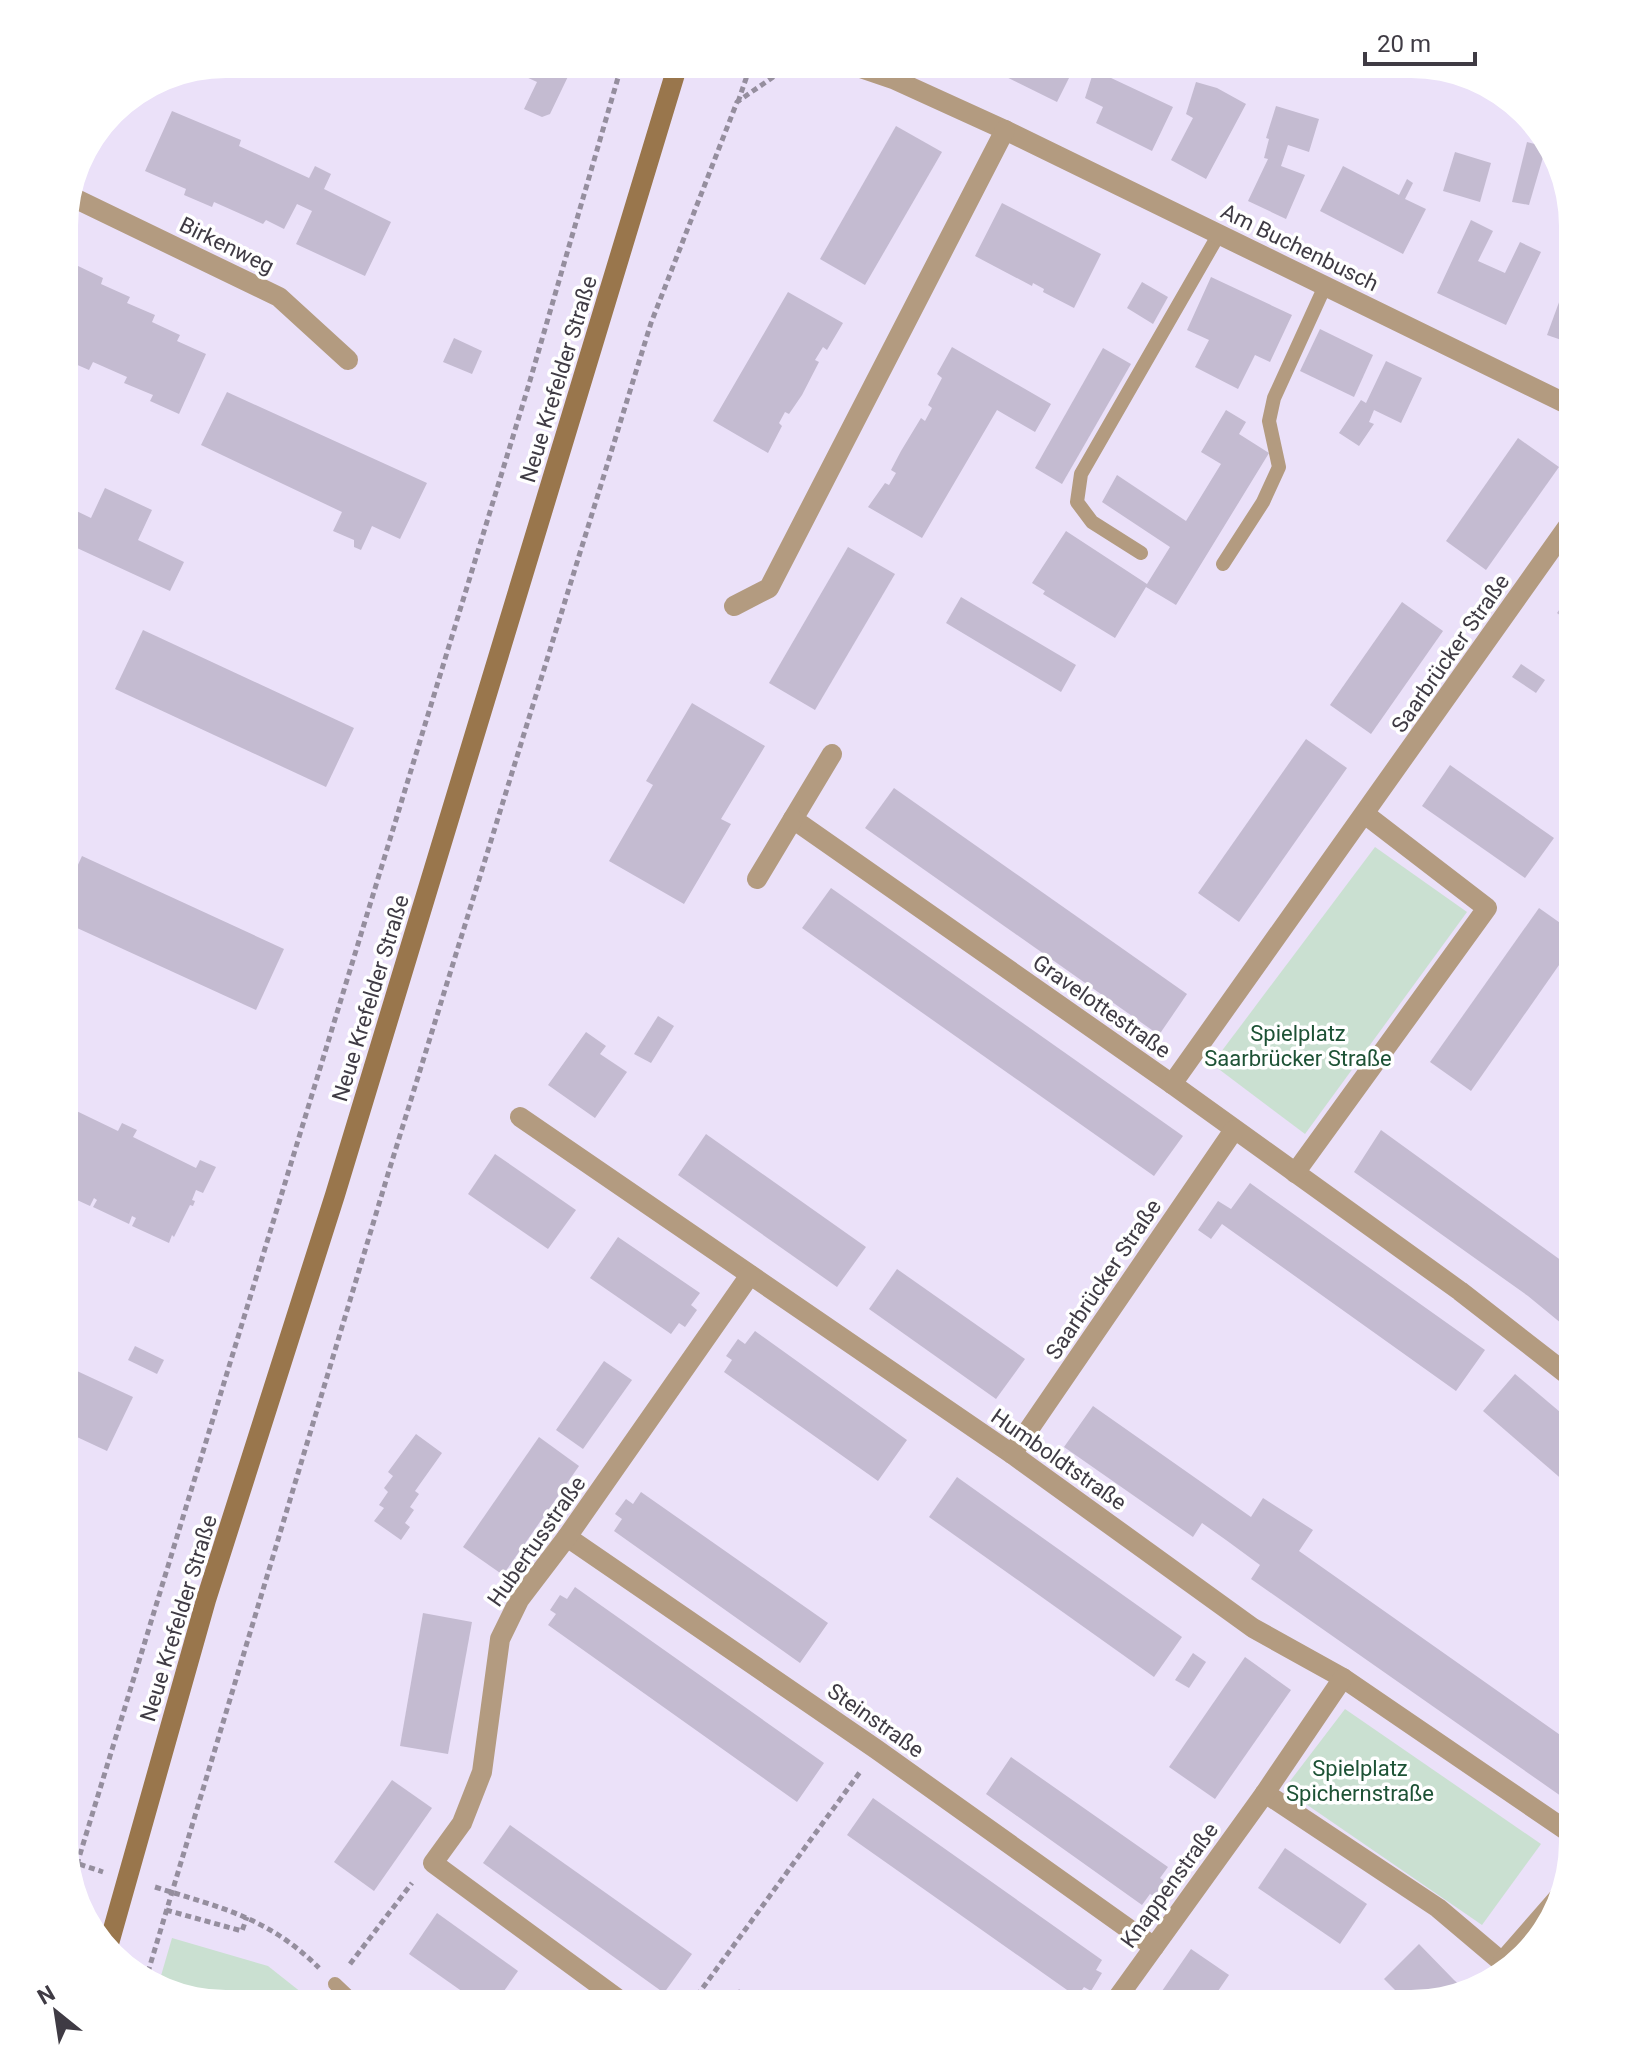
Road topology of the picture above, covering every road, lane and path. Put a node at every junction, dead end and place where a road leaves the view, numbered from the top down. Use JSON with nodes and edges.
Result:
{"nodes":[{"id":1,"x":618,"y":78,"type":"edge"},
{"id":2,"x":674,"y":78,"type":"edge"},
{"id":3,"x":746,"y":78,"type":"edge"},
{"id":4,"x":772,"y":78,"type":"edge"},
{"id":5,"x":890,"y":78,"type":"edge"},
{"id":6,"x":737,"y":102,"type":"junction"},
{"id":7,"x":1005,"y":130,"type":"junction"},
{"id":8,"x":80,"y":201,"type":"edge"},
{"id":9,"x":1219,"y":234,"type":"junction"},
{"id":10,"x":1325,"y":286,"type":"junction"},
{"id":11,"x":348,"y":360,"type":"dead end"},
{"id":12,"x":1559,"y":400,"type":"edge"},
{"id":13,"x":1559,"y":539,"type":"edge"},
{"id":14,"x":1141,"y":553,"type":"dead end"},
{"id":15,"x":1223,"y":564,"type":"dead end"},
{"id":16,"x":734,"y":606,"type":"dead end"},
{"id":17,"x":832,"y":754,"type":"dead end"},
{"id":18,"x":1366,"y":815,"type":"junction"},
{"id":19,"x":793,"y":819,"type":"junction"},
{"id":20,"x":757,"y":879,"type":"dead end"},
{"id":21,"x":1172,"y":1084,"type":"junction"},
{"id":22,"x":520,"y":1117,"type":"dead end"},
{"id":23,"x":1234,"y":1130,"type":"junction"},
{"id":24,"x":1295,"y":1173,"type":"junction"},
{"id":25,"x":750,"y":1275,"type":"junction"},
{"id":26,"x":1559,"y":1368,"type":"edge"},
{"id":27,"x":1012,"y":1454,"type":"junction"},
{"id":28,"x":567,"y":1537,"type":"junction"},
{"id":29,"x":1343,"y":1678,"type":"junction"},
{"id":30,"x":876,"y":1749,"type":"junction"},
{"id":31,"x":1265,"y":1793,"type":"junction"},
{"id":32,"x":1559,"y":1825,"type":"edge"},
{"id":33,"x":79,"y":1858,"type":"edge"},
{"id":34,"x":433,"y":1863,"type":"junction"},
{"id":35,"x":166,"y":1910,"type":"junction"},
{"id":36,"x":235,"y":1912,"type":"dead end"},
{"id":37,"x":247,"y":1917,"type":"junction"},
{"id":38,"x":111,"y":1935,"type":"edge"},
{"id":39,"x":1154,"y":1947,"type":"junction"},
{"id":40,"x":1500,"y":1959,"type":"edge"},
{"id":41,"x":149,"y":1968,"type":"edge"},
{"id":42,"x":335,"y":1984,"type":"junction"},
{"id":43,"x":341,"y":1990,"type":"edge"},
{"id":44,"x":606,"y":1990,"type":"edge"},
{"id":45,"x":701,"y":1990,"type":"edge"},
{"id":46,"x":1123,"y":1990,"type":"edge"}],
"edges":[{"from":1,"to":33,"type":"path"},
{"from":2,"to":38,"type":"main road","name":"Neue Krefelder Straße"},
{"from":3,"to":6,"type":"path"},
{"from":4,"to":6,"type":"path"},
{"from":5,"to":7,"type":"street","name":"Am Buchenbusch"},
{"from":6,"to":35,"type":"path"},
{"from":7,"to":9,"type":"street","name":"Am Buchenbusch"},
{"from":7,"to":16,"type":"street"},
{"from":8,"to":11,"type":"street","name":"Birkenweg"},
{"from":9,"to":10,"type":"street","name":"Am Buchenbusch"},
{"from":9,"to":14,"type":"lane"},
{"from":10,"to":12,"type":"street","name":"Am Buchenbusch"},
{"from":10,"to":15,"type":"lane"},
{"from":13,"to":18,"type":"street","name":"Saarbrücker Straße"},
{"from":17,"to":19,"type":"street"},
{"from":18,"to":21,"type":"street","name":"Saarbrücker Straße"},
{"from":18,"to":24,"type":"street"},
{"from":19,"to":20,"type":"street"},
{"from":19,"to":21,"type":"street","name":"Gravelottestraße"},
{"from":21,"to":23,"type":"street","name":"Gravelottestraße"},
{"from":22,"to":25,"type":"street","name":"Humboldtstraße"},
{"from":23,"to":24,"type":"street","name":"Gravelottestraße"},
{"from":23,"to":27,"type":"street","name":"Saarbrücker Straße"},
{"from":24,"to":26,"type":"street","name":"Gravelottestraße"},
{"from":25,"to":27,"type":"street","name":"Humboldtstraße"},
{"from":25,"to":28,"type":"street","name":"Hubertusstraße"},
{"from":27,"to":29,"type":"street","name":"Humboldtstraße"},
{"from":28,"to":30,"type":"street","name":"Steinstraße"},
{"from":28,"to":34,"type":"street","name":"Hubertusstraße"},
{"from":29,"to":31,"type":"street","name":"Knappenstraße"},
{"from":29,"to":32,"type":"street","name":"Humboldtstraße"},
{"from":30,"to":39,"type":"street","name":"Steinstraße"},
{"from":30,"to":45,"type":"path"},
{"from":31,"to":39,"type":"street","name":"Knappenstraße"},
{"from":31,"to":40,"type":"street"},
{"from":34,"to":42,"type":"path"},
{"from":34,"to":44,"type":"street"},
{"from":35,"to":37,"type":"path"},
{"from":35,"to":41,"type":"path"},
{"from":36,"to":37,"type":"path"},
{"from":37,"to":42,"type":"path"},
{"from":39,"to":46,"type":"street","name":"Knappenstraße"},
{"from":42,"to":43,"type":"lane"}]}
